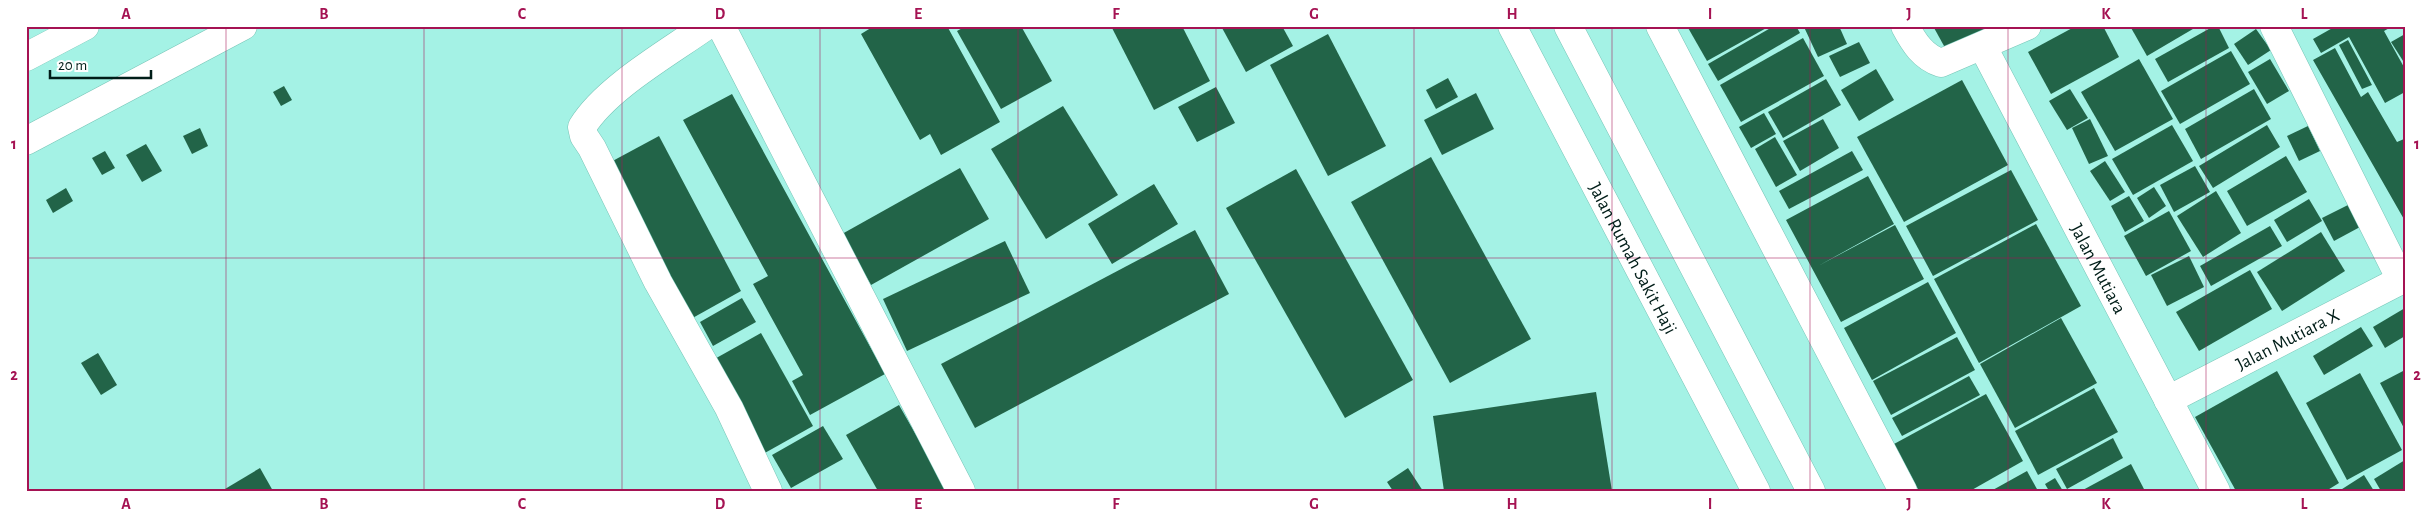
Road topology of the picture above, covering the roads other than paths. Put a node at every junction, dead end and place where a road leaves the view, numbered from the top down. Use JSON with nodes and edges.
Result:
{"nodes":[{"id":1,"x":85,"y":26,"type":"edge"},
{"id":2,"x":243,"y":26,"type":"edge"},
{"id":3,"x":706,"y":26,"type":"edge"},
{"id":4,"x":721,"y":26,"type":"edge"},
{"id":5,"x":1512,"y":26,"type":"edge"},
{"id":6,"x":1568,"y":26,"type":"edge"},
{"id":7,"x":1660,"y":26,"type":"edge"},
{"id":8,"x":1905,"y":26,"type":"edge"},
{"id":9,"x":2027,"y":26,"type":"edge"},
{"id":10,"x":2274,"y":26,"type":"edge"},
{"id":11,"x":1983,"y":47,"type":"junction"},
{"id":12,"x":26,"y":57,"type":"edge"},
{"id":13,"x":26,"y":141,"type":"edge"},
{"id":14,"x":2403,"y":279,"type":"edge"},
{"id":15,"x":2168,"y":400,"type":"junction"},
{"id":16,"x":768,"y":491,"type":"edge"},
{"id":17,"x":961,"y":491,"type":"edge"},
{"id":18,"x":1756,"y":491,"type":"edge"},
{"id":19,"x":1811,"y":491,"type":"edge"},
{"id":20,"x":1903,"y":491,"type":"edge"},
{"id":21,"x":2216,"y":491,"type":"edge"}],
"edges":[{"from":1,"to":12,"type":"street"},
{"from":2,"to":13,"type":"street"},
{"from":3,"to":16,"type":"street"},
{"from":4,"to":17,"type":"street"},
{"from":5,"to":18,"type":"street","name":"Jalan Rumah Sakit Haji"},
{"from":6,"to":19,"type":"street"},
{"from":7,"to":20,"type":"street"},
{"from":8,"to":11,"type":"street"},
{"from":9,"to":11,"type":"street"},
{"from":10,"to":14,"type":"street"},
{"from":11,"to":15,"type":"street","name":"Jalan Mutiara"},
{"from":14,"to":15,"type":"street","name":"Jalan Mutiara X"},
{"from":15,"to":21,"type":"street","name":"Jalan Mutiara"}]}
